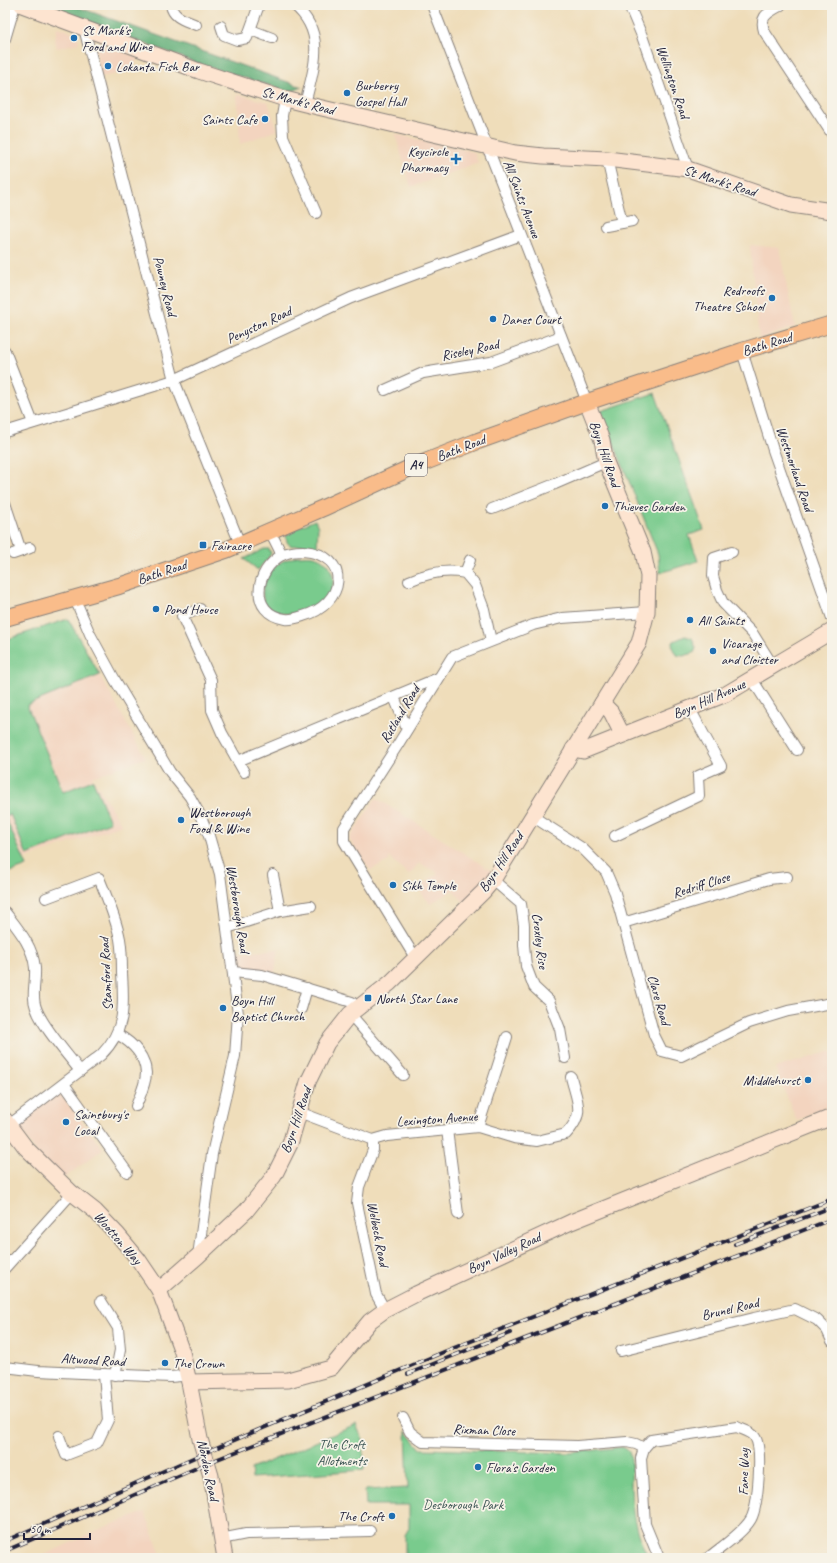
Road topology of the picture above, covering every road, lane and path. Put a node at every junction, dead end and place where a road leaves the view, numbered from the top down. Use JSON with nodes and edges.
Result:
{"nodes":[{"id":1,"x":15,"y":5,"type":"edge"},
{"id":2,"x":22,"y":5,"type":"edge"},
{"id":3,"x":171,"y":5,"type":"edge"},
{"id":4,"x":259,"y":5,"type":"edge"},
{"id":5,"x":294,"y":5,"type":"edge"},
{"id":6,"x":432,"y":5,"type":"edge"},
{"id":7,"x":629,"y":5,"type":"edge"},
{"id":8,"x":781,"y":5,"type":"edge"},
{"id":9,"x":196,"y":24,"type":"dead end"},
{"id":10,"x":220,"y":26,"type":"dead end"},
{"id":11,"x":84,"y":28,"type":"junction"},
{"id":12,"x":251,"y":30,"type":"junction"},
{"id":13,"x":272,"y":38,"type":"dead end"},
{"id":14,"x":5,"y":39,"type":"edge"},
{"id":15,"x":285,"y":99,"type":"junction"},
{"id":16,"x":306,"y":104,"type":"junction"},
{"id":17,"x":832,"y":134,"type":"edge"},
{"id":18,"x":486,"y":146,"type":"junction"},
{"id":19,"x":607,"y":159,"type":"junction"},
{"id":20,"x":688,"y":169,"type":"junction"},
{"id":21,"x":832,"y":211,"type":"edge"},
{"id":22,"x":316,"y":213,"type":"dead end"},
{"id":23,"x":632,"y":221,"type":"dead end"},
{"id":24,"x":622,"y":223,"type":"junction"},
{"id":25,"x":606,"y":226,"type":"dead end"},
{"id":26,"x":521,"y":234,"type":"junction"},
{"id":27,"x":832,"y":324,"type":"edge"},
{"id":28,"x":561,"y":336,"type":"junction"},
{"id":29,"x":742,"y":351,"type":"junction"},
{"id":30,"x":5,"y":352,"type":"edge"},
{"id":31,"x":174,"y":380,"type":"junction"},
{"id":32,"x":385,"y":390,"type":"dead end"},
{"id":33,"x":587,"y":402,"type":"junction"},
{"id":34,"x":33,"y":423,"type":"junction"},
{"id":35,"x":5,"y":432,"type":"edge"},
{"id":36,"x":606,"y":462,"type":"junction"},
{"id":37,"x":5,"y":503,"type":"edge"},
{"id":38,"x":492,"y":509,"type":"dead end"},
{"id":39,"x":270,"y":531,"type":"junction"},
{"id":40,"x":240,"y":544,"type":"junction"},
{"id":41,"x":21,"y":551,"type":"dead end"},
{"id":42,"x":732,"y":552,"type":"dead end"},
{"id":43,"x":282,"y":555,"type":"junction"},
{"id":44,"x":470,"y":560,"type":"dead end"},
{"id":45,"x":466,"y":573,"type":"junction"},
{"id":46,"x":409,"y":581,"type":"dead end"},
{"id":47,"x":75,"y":599,"type":"junction"},
{"id":48,"x":200,"y":609,"type":"dead end"},
{"id":49,"x":647,"y":612,"type":"junction"},
{"id":50,"x":5,"y":618,"type":"edge"},
{"id":51,"x":832,"y":618,"type":"edge"},
{"id":52,"x":832,"y":631,"type":"edge"},
{"id":53,"x":492,"y":641,"type":"junction"},
{"id":54,"x":773,"y":666,"type":"junction"},
{"id":55,"x":438,"y":678,"type":"junction"},
{"id":56,"x":752,"y":679,"type":"junction"},
{"id":57,"x":394,"y":697,"type":"junction"},
{"id":58,"x":602,"y":703,"type":"junction"},
{"id":59,"x":690,"y":709,"type":"junction"},
{"id":60,"x":407,"y":729,"type":"junction"},
{"id":61,"x":622,"y":734,"type":"junction"},
{"id":62,"x":573,"y":749,"type":"junction"},
{"id":63,"x":797,"y":750,"type":"dead end"},
{"id":64,"x":238,"y":761,"type":"junction"},
{"id":65,"x":244,"y":772,"type":"dead end"},
{"id":66,"x":532,"y":816,"type":"junction"},
{"id":67,"x":615,"y":836,"type":"dead end"},
{"id":68,"x":273,"y":875,"type":"dead end"},
{"id":69,"x":787,"y":877,"type":"dead end"},
{"id":70,"x":493,"y":880,"type":"junction"},
{"id":71,"x":46,"y":898,"type":"dead end"},
{"id":72,"x":311,"y":906,"type":"dead end"},
{"id":73,"x":280,"y":911,"type":"junction"},
{"id":74,"x":5,"y":912,"type":"edge"},
{"id":75,"x":623,"y":923,"type":"junction"},
{"id":76,"x":227,"y":928,"type":"junction"},
{"id":77,"x":416,"y":959,"type":"junction"},
{"id":78,"x":233,"y":972,"type":"junction"},
{"id":79,"x":307,"y":988,"type":"junction"},
{"id":80,"x":832,"y":1003,"type":"edge"},
{"id":81,"x":351,"y":1008,"type":"junction"},
{"id":82,"x":301,"y":1010,"type":"dead end"},
{"id":83,"x":117,"y":1034,"type":"junction"},
{"id":84,"x":507,"y":1037,"type":"dead end"},
{"id":85,"x":566,"y":1058,"type":"dead end"},
{"id":86,"x":80,"y":1071,"type":"junction"},
{"id":87,"x":403,"y":1075,"type":"dead end"},
{"id":88,"x":571,"y":1077,"type":"dead end"},
{"id":89,"x":64,"y":1084,"type":"junction"},
{"id":90,"x":136,"y":1106,"type":"dead end"},
{"id":91,"x":299,"y":1112,"type":"junction"},
{"id":92,"x":832,"y":1116,"type":"edge"},
{"id":93,"x":7,"y":1122,"type":"edge"},
{"id":94,"x":478,"y":1127,"type":"junction"},
{"id":95,"x":447,"y":1130,"type":"junction"},
{"id":96,"x":373,"y":1140,"type":"junction"},
{"id":97,"x":127,"y":1172,"type":"dead end"},
{"id":98,"x":72,"y":1193,"type":"junction"},
{"id":99,"x":458,"y":1214,"type":"dead end"},
{"id":100,"x":198,"y":1256,"type":"junction"},
{"id":101,"x":5,"y":1268,"type":"edge"},
{"id":102,"x":159,"y":1290,"type":"junction"},
{"id":103,"x":101,"y":1301,"type":"dead end"},
{"id":104,"x":385,"y":1310,"type":"junction"},
{"id":105,"x":832,"y":1341,"type":"edge"},
{"id":106,"x":621,"y":1351,"type":"dead end"},
{"id":107,"x":5,"y":1367,"type":"edge"},
{"id":108,"x":110,"y":1375,"type":"junction"},
{"id":109,"x":185,"y":1379,"type":"junction"},
{"id":110,"x":402,"y":1418,"type":"dead end"},
{"id":111,"x":59,"y":1436,"type":"dead end"},
{"id":112,"x":644,"y":1448,"type":"junction"},
{"id":113,"x":370,"y":1531,"type":"dead end"},
{"id":114,"x":221,"y":1539,"type":"junction"},
{"id":115,"x":224,"y":1558,"type":"edge"},
{"id":116,"x":659,"y":1558,"type":"edge"},
{"id":117,"x":708,"y":1558,"type":"edge"}],
"edges":[{"from":1,"to":14,"type":"street"},
{"from":2,"to":11,"type":"street","name":"St Mark's Road"},
{"from":3,"to":9,"type":"street"},
{"from":4,"to":12,"type":"street"},
{"from":5,"to":16,"type":"street"},
{"from":6,"to":18,"type":"street","name":"All Saints Avenue"},
{"from":7,"to":20,"type":"street","name":"Wellington Road"},
{"from":8,"to":17,"type":"street"},
{"from":10,"to":12,"type":"street"},
{"from":11,"to":15,"type":"street","name":"St Mark's Road"},
{"from":11,"to":31,"type":"street","name":"Powney Road"},
{"from":12,"to":13,"type":"street"},
{"from":15,"to":16,"type":"street","name":"St Mark's Road"},
{"from":15,"to":22,"type":"street"},
{"from":16,"to":18,"type":"street","name":"St Mark's Road"},
{"from":18,"to":19,"type":"street","name":"St Mark's Road"},
{"from":18,"to":26,"type":"street","name":"All Saints Avenue"},
{"from":19,"to":20,"type":"street","name":"St Mark's Road"},
{"from":19,"to":24,"type":"street"},
{"from":20,"to":21,"type":"street","name":"St Mark's Road"},
{"from":23,"to":24,"type":"street"},
{"from":24,"to":25,"type":"street"},
{"from":26,"to":28,"type":"street","name":"All Saints Avenue"},
{"from":26,"to":31,"type":"street","name":"Penyston Road"},
{"from":27,"to":29,"type":"main road","name":"Bath Road","number":"A4"},
{"from":28,"to":32,"type":"street","name":"Riseley Road"},
{"from":28,"to":33,"type":"street","name":"All Saints Avenue"},
{"from":29,"to":33,"type":"main road","name":"Bath Road","number":"A4"},
{"from":29,"to":51,"type":"street","name":"Westmorland Road"},
{"from":30,"to":34,"type":"street"},
{"from":31,"to":34,"type":"street","name":"Penyston Road"},
{"from":31,"to":40,"type":"street","name":"Powney Road"},
{"from":33,"to":36,"type":"street","name":"Boyn Hill Road"},
{"from":33,"to":39,"type":"main road","name":"Bath Road","number":"A4"},
{"from":34,"to":35,"type":"street","name":"Penyston Road"},
{"from":36,"to":38,"type":"street"},
{"from":36,"to":49,"type":"street","name":"Boyn Hill Road"},
{"from":37,"to":41,"type":"street"},
{"from":39,"to":40,"type":"main road","name":"Bath Road","number":"A4"},
{"from":39,"to":43,"type":"street"},
{"from":40,"to":47,"type":"main road","name":"Bath Road","number":"A4"},
{"from":42,"to":54,"type":"street"},
{"from":43,"to":43,"type":"street"},
{"from":44,"to":45,"type":"street"},
{"from":45,"to":46,"type":"street"},
{"from":45,"to":53,"type":"street"},
{"from":47,"to":50,"type":"main road","name":"Bath Road","number":"A4"},
{"from":47,"to":76,"type":"street","name":"Westborough Road"},
{"from":48,"to":64,"type":"street"},
{"from":49,"to":53,"type":"street","name":"Rutland Road"},
{"from":49,"to":58,"type":"street","name":"Boyn Hill Road"},
{"from":52,"to":54,"type":"street","name":"Boyn Hill Avenue"},
{"from":53,"to":55,"type":"street","name":"Rutland Road"},
{"from":54,"to":56,"type":"street","name":"Boyn Hill Avenue"},
{"from":55,"to":57,"type":"street"},
{"from":55,"to":60,"type":"street","name":"Rutland Road"},
{"from":56,"to":59,"type":"street","name":"Boyn Hill Avenue"},
{"from":56,"to":63,"type":"street"},
{"from":57,"to":60,"type":"street"},
{"from":57,"to":64,"type":"street"},
{"from":58,"to":61,"type":"street"},
{"from":58,"to":62,"type":"street","name":"Boyn Hill Road"},
{"from":59,"to":61,"type":"street","name":"Boyn Hill Avenue"},
{"from":59,"to":67,"type":"street"},
{"from":60,"to":77,"type":"street","name":"Rutland Road"},
{"from":61,"to":62,"type":"street","name":"Boyn Hill Avenue"},
{"from":62,"to":66,"type":"street","name":"Boyn Hill Road"},
{"from":64,"to":65,"type":"street"},
{"from":66,"to":70,"type":"street","name":"Boyn Hill Road"},
{"from":66,"to":75,"type":"street","name":"Clare Road"},
{"from":68,"to":73,"type":"street"},
{"from":69,"to":75,"type":"street","name":"Redriff Close"},
{"from":70,"to":77,"type":"street","name":"Boyn Hill Road"},
{"from":70,"to":85,"type":"street","name":"Croxley Rise"},
{"from":71,"to":83,"type":"street","name":"Stamford Road"},
{"from":72,"to":73,"type":"street"},
{"from":73,"to":76,"type":"street"},
{"from":74,"to":86,"type":"street"},
{"from":75,"to":80,"type":"street","name":"Clare Road"},
{"from":76,"to":78,"type":"street","name":"Westborough Road"},
{"from":77,"to":81,"type":"street","name":"Boyn Hill Road"},
{"from":78,"to":79,"type":"street"},
{"from":78,"to":100,"type":"street","name":"Westborough Road"},
{"from":79,"to":81,"type":"street"},
{"from":79,"to":82,"type":"street"},
{"from":81,"to":87,"type":"street"},
{"from":81,"to":91,"type":"street","name":"Boyn Hill Road"},
{"from":83,"to":86,"type":"street","name":"Stamford Road"},
{"from":83,"to":90,"type":"street"},
{"from":84,"to":94,"type":"street"},
{"from":86,"to":89,"type":"street","name":"Stamford Road"},
{"from":88,"to":94,"type":"street","name":"Lexington Avenue"},
{"from":89,"to":93,"type":"street","name":"Stamford Road"},
{"from":89,"to":97,"type":"street"},
{"from":91,"to":96,"type":"street"},
{"from":91,"to":100,"type":"street","name":"Boyn Hill Road"},
{"from":92,"to":104,"type":"street","name":"Boyn Valley Road"},
{"from":93,"to":98,"type":"street","name":"Wootton Way"},
{"from":94,"to":95,"type":"street","name":"Lexington Avenue"},
{"from":95,"to":96,"type":"street","name":"Lexington Avenue"},
{"from":95,"to":99,"type":"street"},
{"from":96,"to":104,"type":"street","name":"Welbeck Road"},
{"from":98,"to":101,"type":"street"},
{"from":98,"to":102,"type":"street","name":"Wootton Way"},
{"from":100,"to":102,"type":"street","name":"Boyn Hill Road"},
{"from":102,"to":109,"type":"street","name":"Wootton Way"},
{"from":103,"to":108,"type":"street"},
{"from":104,"to":109,"type":"street","name":"Boyn Valley Road"},
{"from":105,"to":106,"type":"street","name":"Brunel Road"},
{"from":107,"to":108,"type":"street","name":"Altwood Road"},
{"from":108,"to":109,"type":"street","name":"Altwood Road"},
{"from":108,"to":111,"type":"street"},
{"from":109,"to":114,"type":"street","name":"Norden Road"},
{"from":110,"to":112,"type":"street","name":"Rixman Close"},
{"from":112,"to":116,"type":"street"},
{"from":112,"to":117,"type":"street","name":"Fane Way"},
{"from":113,"to":114,"type":"street"},
{"from":114,"to":115,"type":"street","name":"Norden Road"}]}
